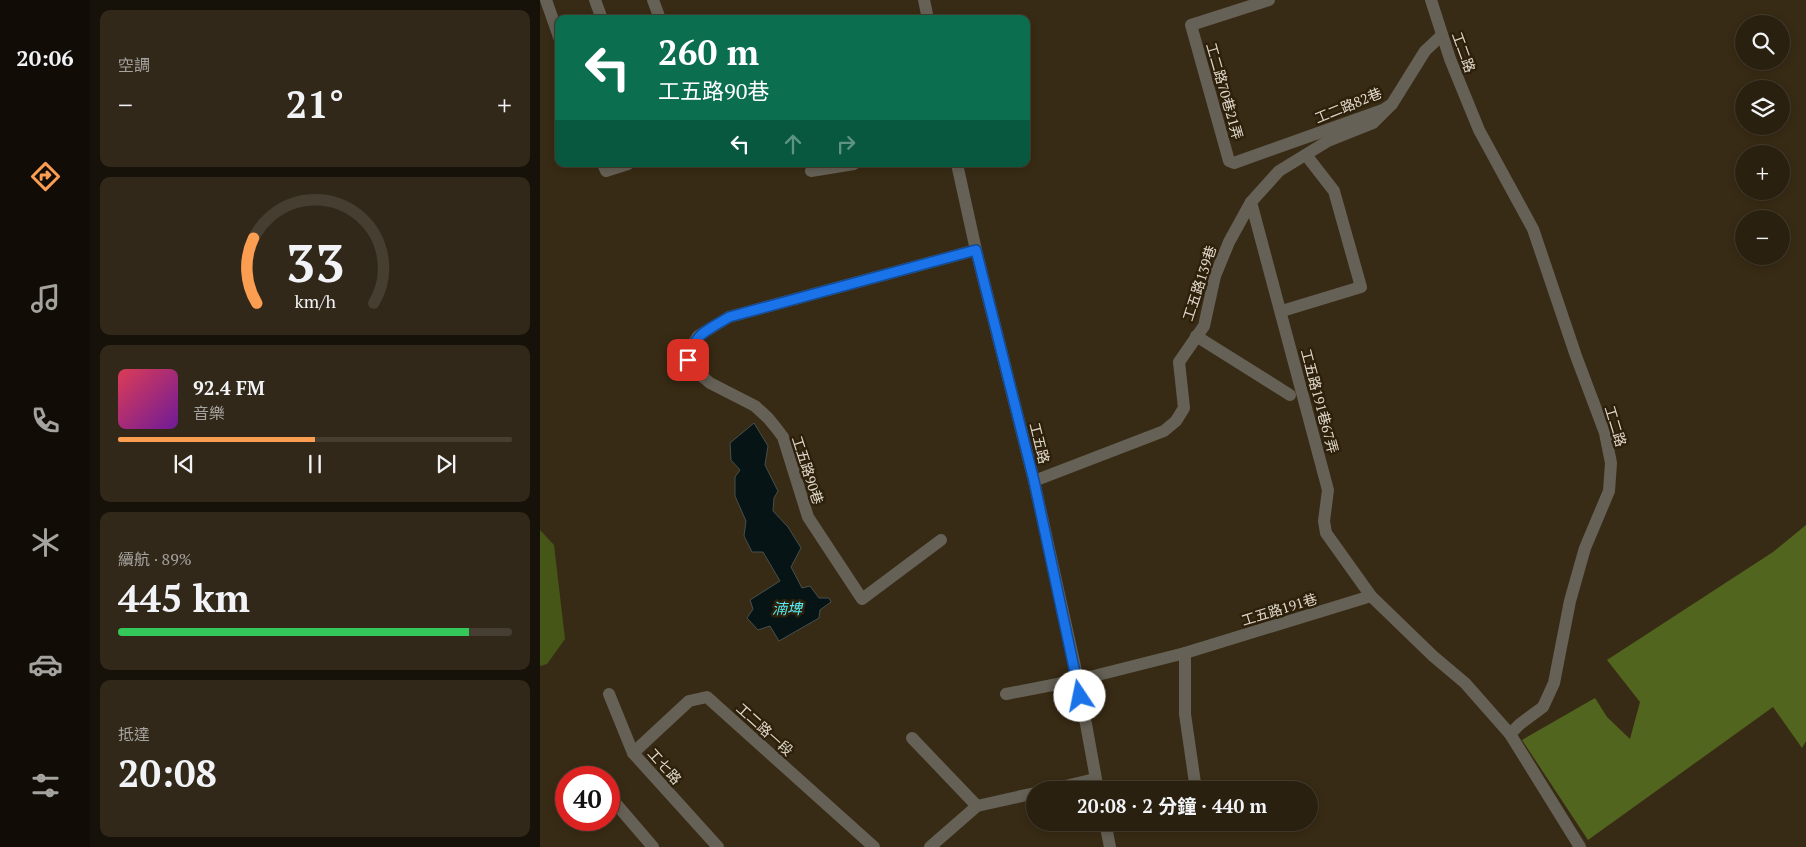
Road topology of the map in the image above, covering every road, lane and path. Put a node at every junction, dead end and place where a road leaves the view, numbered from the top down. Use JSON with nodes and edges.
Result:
{"nodes":[{"id":1,"x":546,"y":0,"type":"edge"},
{"id":2,"x":595,"y":0,"type":"edge"},
{"id":3,"x":653,"y":0,"type":"edge"},
{"id":4,"x":924,"y":0,"type":"edge"},
{"id":5,"x":1268,"y":0,"type":"edge"},
{"id":6,"x":1431,"y":0,"type":"edge"},
{"id":7,"x":601,"y":15,"type":"edge"},
{"id":8,"x":659,"y":15,"type":"edge"},
{"id":9,"x":927,"y":15,"type":"edge"},
{"id":10,"x":555,"y":26,"type":"edge"},
{"id":11,"x":1442,"y":35,"type":"junction"},
{"id":12,"x":1392,"y":104,"type":"junction"},
{"id":13,"x":1306,"y":155,"type":"junction"},
{"id":14,"x":1234,"y":163,"type":"joint"},
{"id":15,"x":604,"y":167,"type":"edge"},
{"id":16,"x":619,"y":167,"type":"edge"},
{"id":17,"x":836,"y":167,"type":"edge"},
{"id":18,"x":958,"y":167,"type":"edge"},
{"id":19,"x":811,"y":171,"type":"dead end"},
{"id":20,"x":1251,"y":202,"type":"junction"},
{"id":21,"x":976,"y":250,"type":"junction"},
{"id":22,"x":1282,"y":311,"type":"junction"},
{"id":23,"x":1196,"y":336,"type":"junction"},
{"id":24,"x":1290,"y":396,"type":"dead end"},
{"id":25,"x":1034,"y":481,"type":"junction"},
{"id":26,"x":941,"y":540,"type":"dead end"},
{"id":27,"x":1371,"y":596,"type":"junction"},
{"id":28,"x":1185,"y":654,"type":"junction"},
{"id":29,"x":1078,"y":680,"type":"junction"},
{"id":30,"x":609,"y":694,"type":"dead end"},
{"id":31,"x":1006,"y":694,"type":"dead end"},
{"id":32,"x":1510,"y":734,"type":"junction"},
{"id":33,"x":912,"y":738,"type":"dead end"},
{"id":34,"x":633,"y":753,"type":"junction"},
{"id":35,"x":1095,"y":781,"type":"edge"},
{"id":36,"x":1195,"y":781,"type":"edge"},
{"id":37,"x":1026,"y":795,"type":"edge"},
{"id":38,"x":977,"y":806,"type":"junction"},
{"id":39,"x":620,"y":808,"type":"edge"},
{"id":40,"x":1107,"y":831,"type":"edge"},
{"id":41,"x":653,"y":847,"type":"edge"},
{"id":42,"x":718,"y":847,"type":"edge"},
{"id":43,"x":874,"y":847,"type":"edge"},
{"id":44,"x":930,"y":847,"type":"edge"},
{"id":45,"x":1110,"y":847,"type":"edge"},
{"id":46,"x":1580,"y":847,"type":"edge"}],
"edges":[{"from":1,"to":10,"type":"street"},
{"from":2,"to":7,"type":"street"},
{"from":3,"to":8,"type":"street"},
{"from":4,"to":9,"type":"street"},
{"from":5,"to":14,"type":"street","name":"工二路70巷21弄"},
{"from":6,"to":11,"type":"street","name":"工二路"},
{"from":11,"to":12,"type":"street","name":"工二路82巷"},
{"from":11,"to":32,"type":"street","name":"工二路"},
{"from":12,"to":13,"type":"street","name":"工五路139巷"},
{"from":12,"to":14,"type":"street","name":"工二路82巷"},
{"from":13,"to":20,"type":"street","name":"工五路139巷"},
{"from":13,"to":22,"type":"street"},
{"from":15,"to":16,"type":"street"},
{"from":17,"to":19,"type":"street"},
{"from":18,"to":21,"type":"street","name":"工五路"},
{"from":20,"to":22,"type":"street","name":"工五路191巷67弄"},
{"from":20,"to":23,"type":"street","name":"工五路139巷"},
{"from":21,"to":25,"type":"street","name":"工五路"},
{"from":21,"to":26,"type":"street","name":"工五路90巷"},
{"from":22,"to":27,"type":"street","name":"工五路191巷67弄"},
{"from":23,"to":24,"type":"street"},
{"from":23,"to":25,"type":"street","name":"工五路139巷"},
{"from":25,"to":29,"type":"street","name":"工五路"},
{"from":27,"to":28,"type":"street","name":"工五路191巷"},
{"from":27,"to":32,"type":"street"},
{"from":28,"to":29,"type":"street","name":"工五路191巷"},
{"from":28,"to":36,"type":"street"},
{"from":29,"to":31,"type":"street","name":"工五路191巷"},
{"from":29,"to":35,"type":"street","name":"工五路"},
{"from":30,"to":34,"type":"street","name":"工七路"},
{"from":32,"to":46,"type":"street"},
{"from":33,"to":38,"type":"street"},
{"from":34,"to":42,"type":"street","name":"工七路"},
{"from":34,"to":43,"type":"street","name":"工二路一段"},
{"from":37,"to":38,"type":"street"},
{"from":38,"to":44,"type":"street"},
{"from":39,"to":41,"type":"street"},
{"from":40,"to":45,"type":"street"}]}
